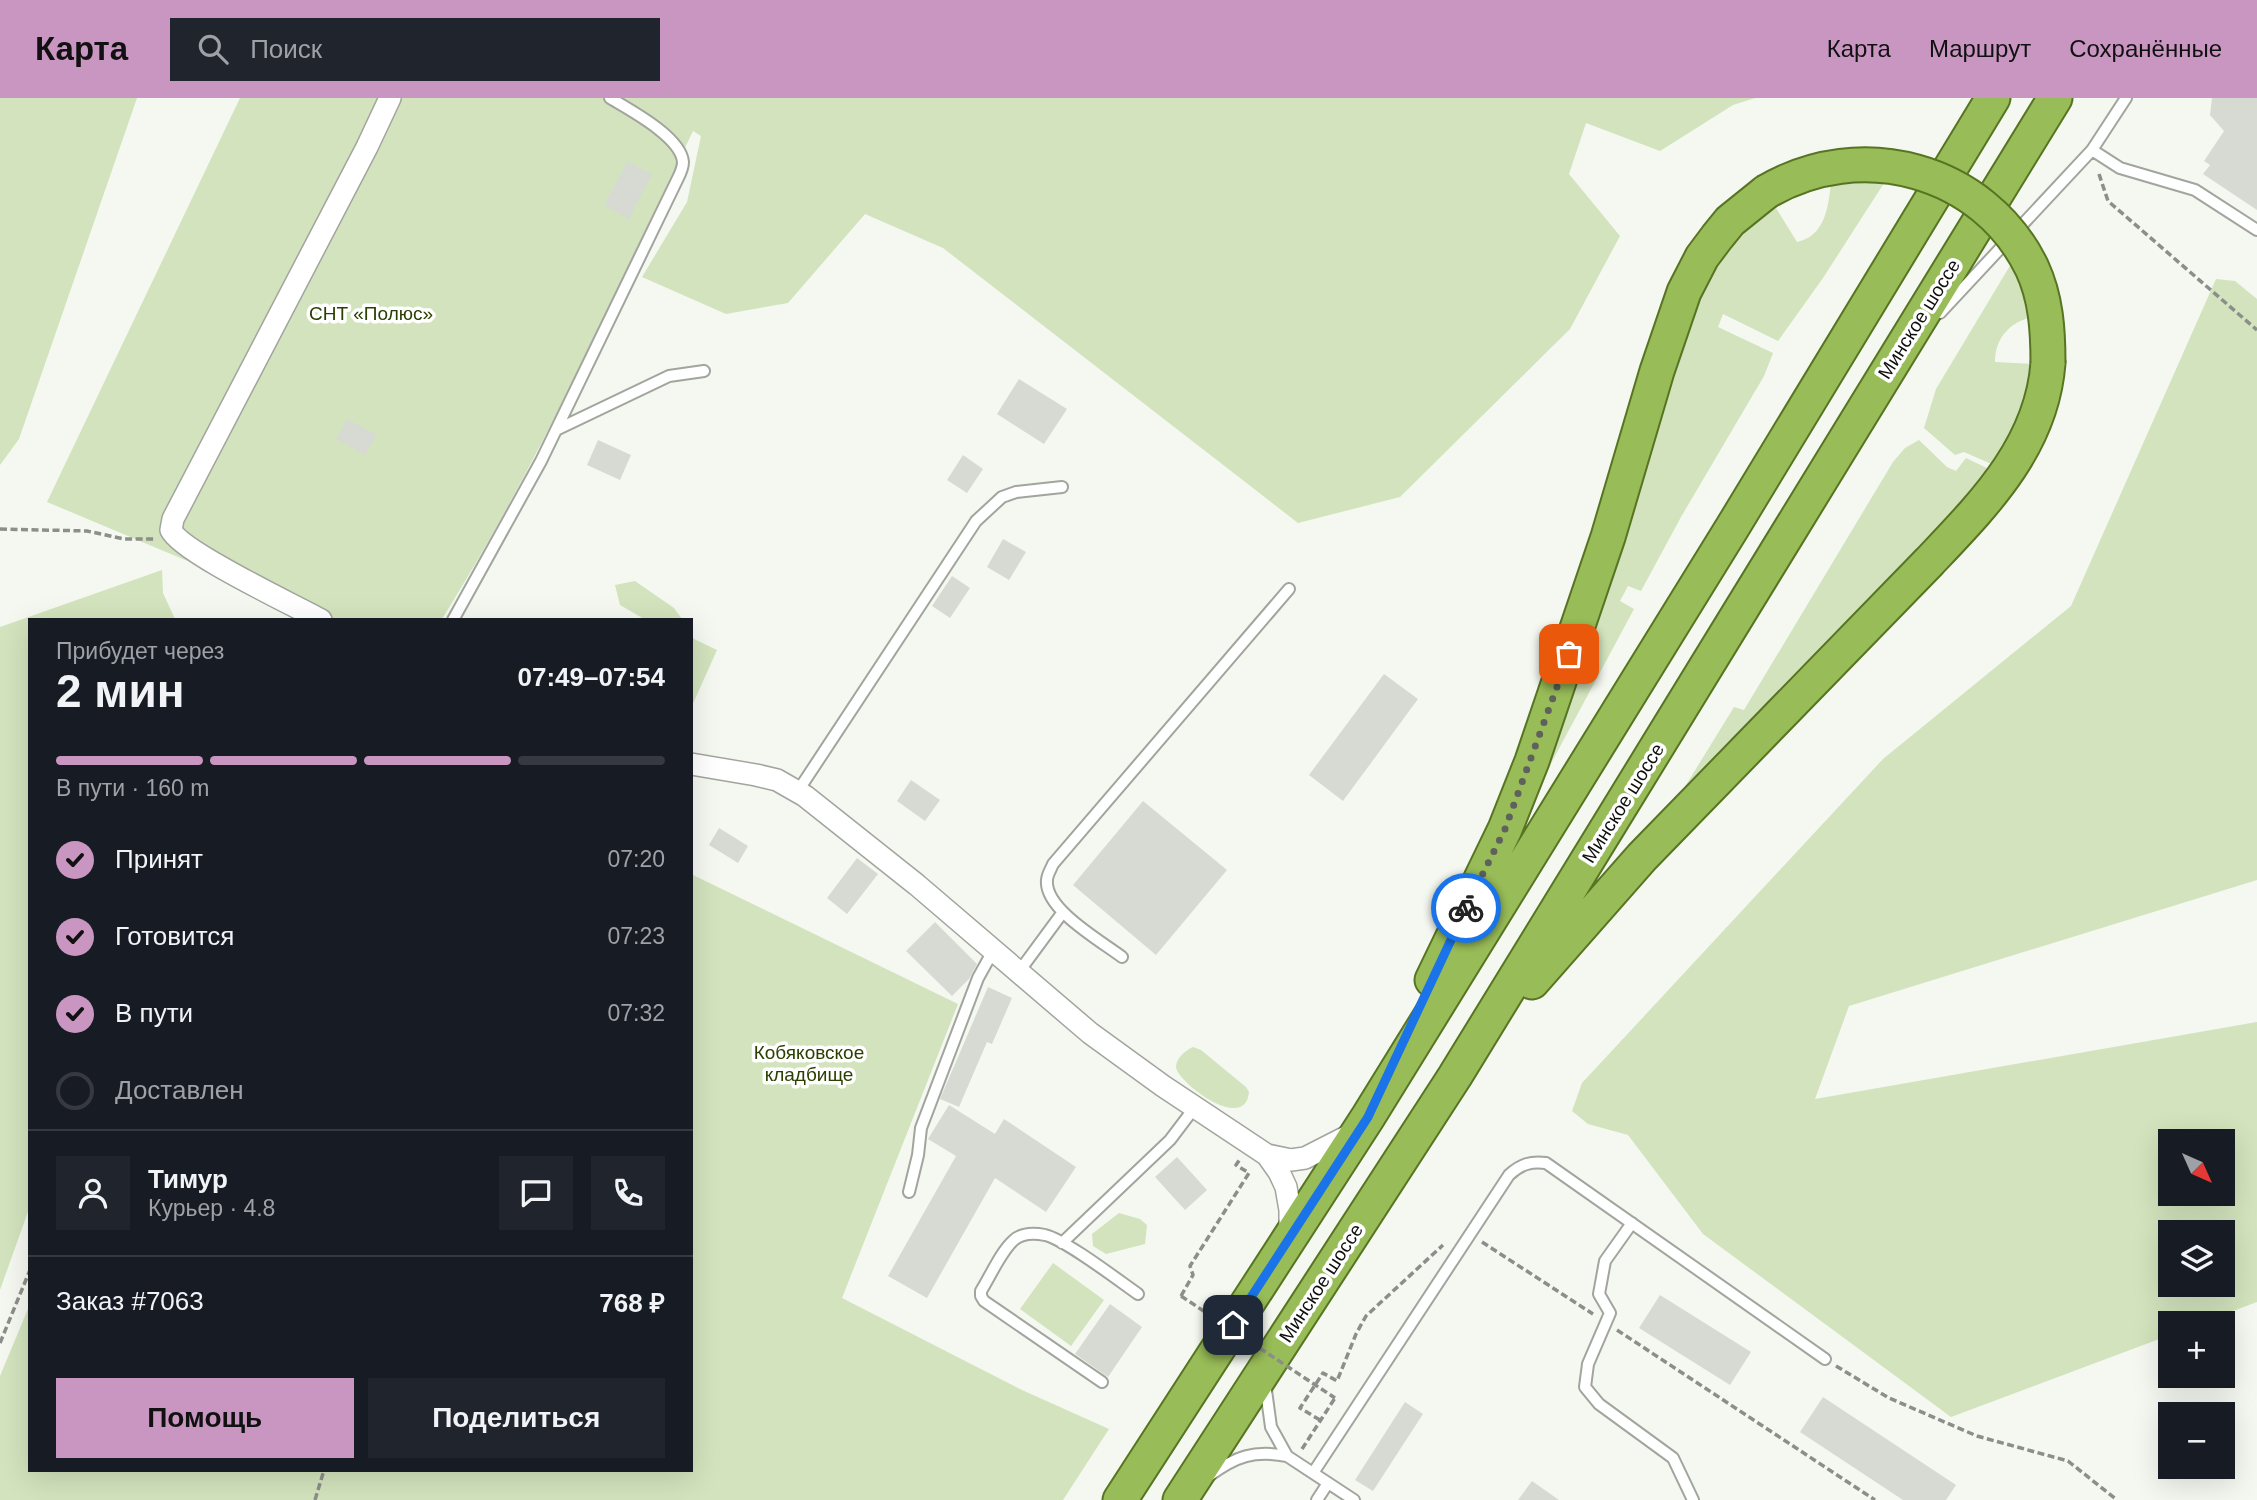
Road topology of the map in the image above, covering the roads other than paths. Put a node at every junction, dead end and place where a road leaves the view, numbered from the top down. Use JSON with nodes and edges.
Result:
{"nodes":[{"id":1,"x":390,"y":98,"type":"edge"},
{"id":2,"x":610,"y":98,"type":"edge"},
{"id":3,"x":1993,"y":98,"type":"edge"},
{"id":4,"x":2054,"y":98,"type":"edge"},
{"id":5,"x":2126,"y":98,"type":"edge"},
{"id":6,"x":2092,"y":150,"type":"junction"},
{"id":7,"x":2257,"y":230,"type":"edge"},
{"id":8,"x":1893,"y":363,"type":"junction"},
{"id":9,"x":704,"y":371,"type":"dead end"},
{"id":10,"x":556,"y":430,"type":"junction"},
{"id":11,"x":1062,"y":487,"type":"dead end"},
{"id":12,"x":1289,"y":589,"type":"dead end"},
{"id":13,"x":317,"y":618,"type":"edge"},
{"id":14,"x":454,"y":618,"type":"edge"},
{"id":15,"x":693,"y":764,"type":"edge"},
{"id":16,"x":798,"y":791,"type":"junction"},
{"id":17,"x":1063,"y":912,"type":"junction"},
{"id":18,"x":993,"y":951,"type":"junction"},
{"id":19,"x":1122,"y":957,"type":"dead end"},
{"id":20,"x":1018,"y":973,"type":"junction"},
{"id":21,"x":1455,"y":1076,"type":"junction"},
{"id":22,"x":1195,"y":1107,"type":"junction"},
{"id":23,"x":1364,"y":1124,"type":"junction"},
{"id":24,"x":1266,"y":1154,"type":"junction"},
{"id":25,"x":909,"y":1192,"type":"dead end"},
{"id":26,"x":1632,"y":1223,"type":"junction"},
{"id":27,"x":1290,"y":1237,"type":"junction"},
{"id":28,"x":1062,"y":1243,"type":"junction"},
{"id":29,"x":1138,"y":1294,"type":"dead end"},
{"id":30,"x":1825,"y":1359,"type":"road end"},
{"id":31,"x":1269,"y":1364,"type":"junction"},
{"id":32,"x":1101,"y":1382,"type":"dead end"},
{"id":33,"x":1291,"y":1458,"type":"junction"},
{"id":34,"x":1312,"y":1473,"type":"junction"},
{"id":35,"x":1328,"y":1483,"type":"junction"},
{"id":36,"x":1120,"y":1500,"type":"edge"},
{"id":37,"x":1180,"y":1500,"type":"edge"},
{"id":38,"x":1185,"y":1500,"type":"edge"},
{"id":39,"x":1317,"y":1500,"type":"edge"},
{"id":40,"x":1354,"y":1500,"type":"edge"},
{"id":41,"x":1693,"y":1500,"type":"edge"}],
"edges":[{"from":1,"to":13,"type":"street"},
{"from":2,"to":10,"type":"lane"},
{"from":3,"to":23,"type":"highway"},
{"from":4,"to":8,"type":"highway","name":"Минское шоссе"},
{"from":5,"to":6,"type":"lane"},
{"from":6,"to":7,"type":"lane"},
{"from":6,"to":8,"type":"lane"},
{"from":8,"to":21,"type":"highway","name":"Минское шоссе"},
{"from":9,"to":10,"type":"lane"},
{"from":10,"to":14,"type":"lane"},
{"from":11,"to":16,"type":"lane"},
{"from":12,"to":17,"type":"lane"},
{"from":15,"to":16,"type":"street"},
{"from":16,"to":18,"type":"street"},
{"from":17,"to":19,"type":"lane"},
{"from":17,"to":20,"type":"lane"},
{"from":18,"to":20,"type":"street"},
{"from":18,"to":25,"type":"lane"},
{"from":20,"to":22,"type":"street"},
{"from":21,"to":23,"type":"highway","bridge":true},
{"from":21,"to":31,"type":"highway","name":"Минское шоссе"},
{"from":22,"to":24,"type":"street"},
{"from":22,"to":28,"type":"lane"},
{"from":23,"to":24,"type":"street"},
{"from":23,"to":27,"type":"highway"},
{"from":24,"to":27,"type":"street"},
{"from":26,"to":30,"type":"lane"},
{"from":26,"to":34,"type":"lane"},
{"from":26,"to":41,"type":"lane"},
{"from":27,"to":36,"type":"highway"},
{"from":28,"to":29,"type":"lane"},
{"from":28,"to":32,"type":"lane"},
{"from":31,"to":33,"type":"lane"},
{"from":31,"to":37,"type":"highway","name":"Минское шоссе"},
{"from":33,"to":34,"type":"lane"},
{"from":33,"to":38,"type":"lane"},
{"from":34,"to":35,"type":"lane"},
{"from":35,"to":39,"type":"lane"},
{"from":35,"to":40,"type":"lane"}]}
